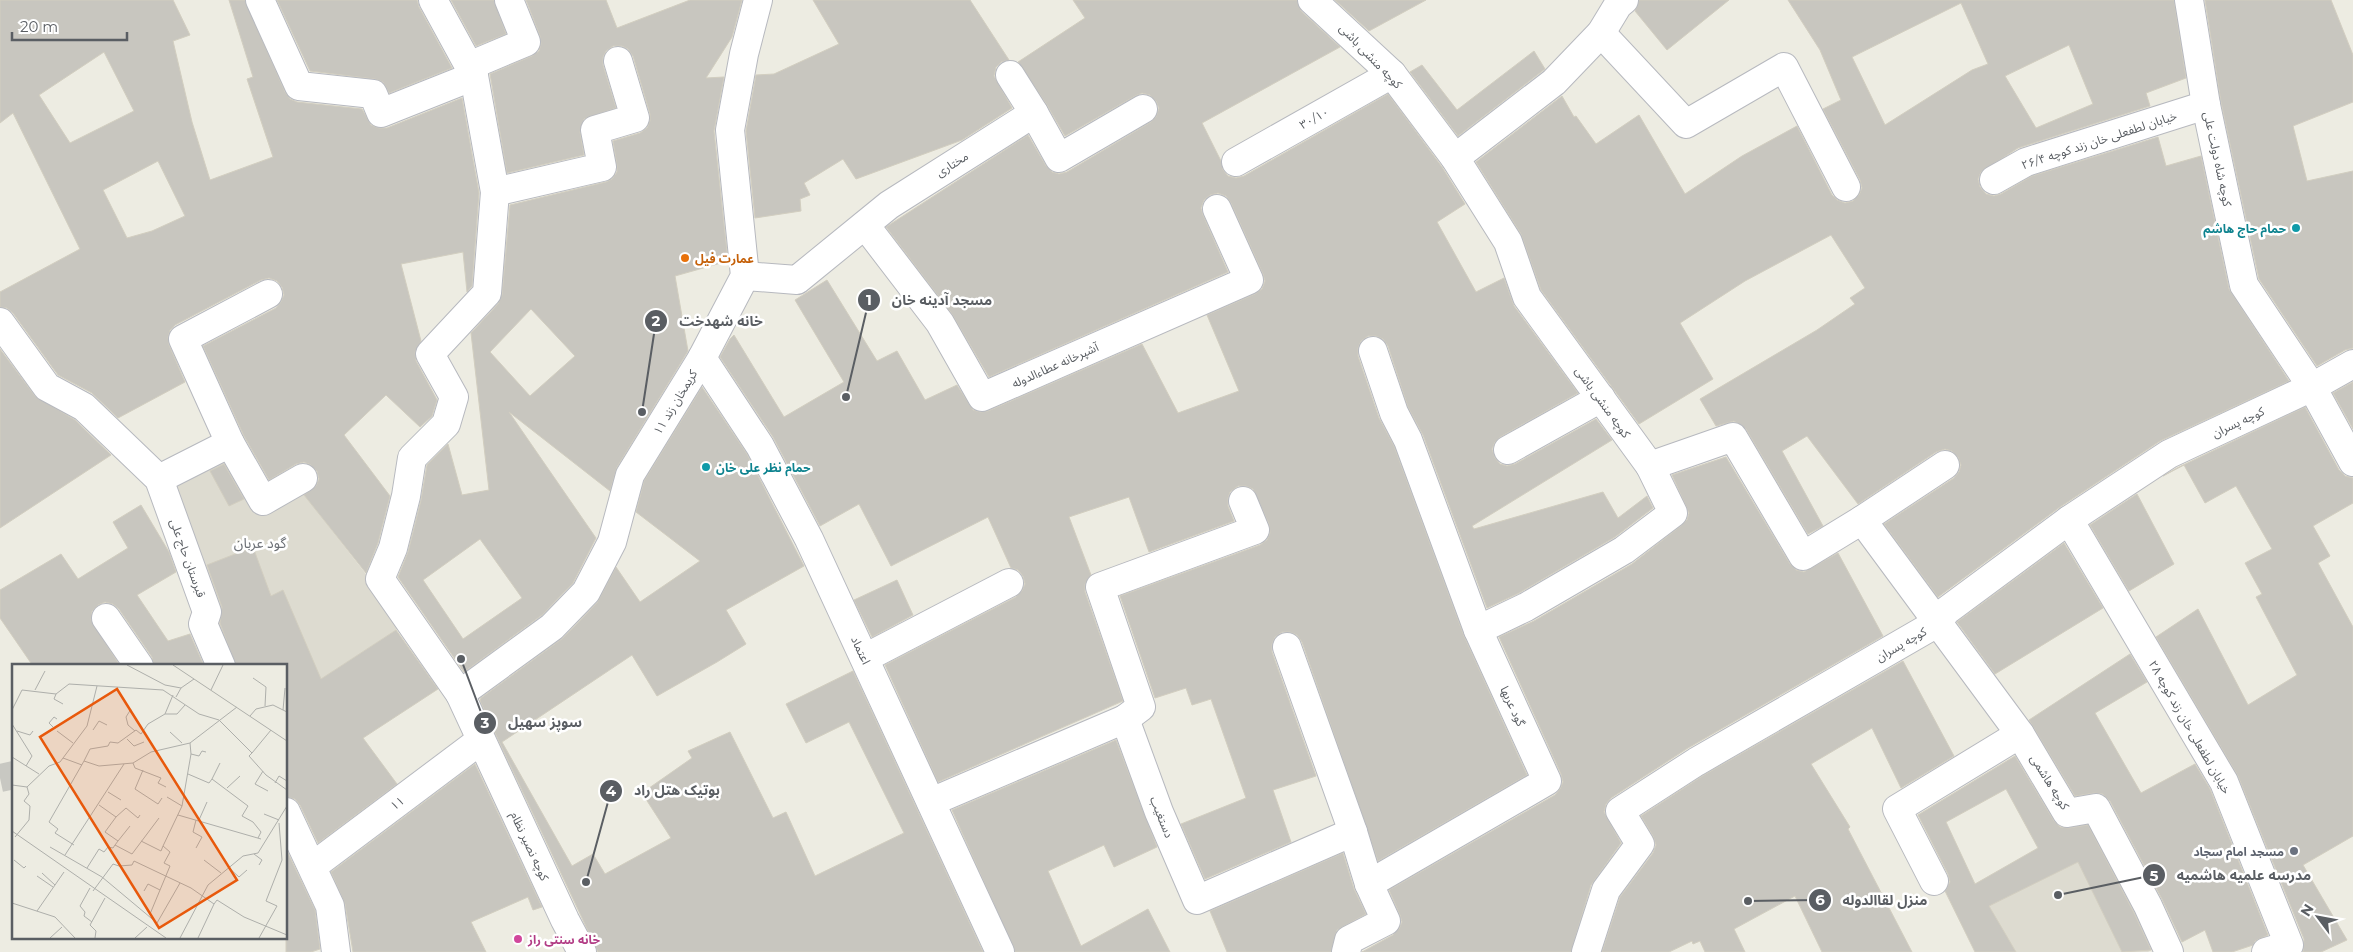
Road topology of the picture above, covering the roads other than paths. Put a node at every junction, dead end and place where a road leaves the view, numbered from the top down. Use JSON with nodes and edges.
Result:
{"nodes":[{"id":1,"x":260,"y":0,"type":"edge"},
{"id":2,"x":433,"y":0,"type":"edge"},
{"id":3,"x":509,"y":0,"type":"edge"},
{"id":4,"x":758,"y":0,"type":"edge"},
{"id":5,"x":1312,"y":0,"type":"edge"},
{"id":6,"x":2190,"y":0,"type":"edge"},
{"id":7,"x":1619,"y":2,"type":"edge"},
{"id":8,"x":1601,"y":34,"type":"junction"},
{"id":9,"x":618,"y":60,"type":"dead end"},
{"id":10,"x":471,"y":71,"type":"junction"},
{"id":11,"x":1392,"y":74,"type":"junction"},
{"id":12,"x":1010,"y":75,"type":"dead end"},
{"id":13,"x":2206,"y":105,"type":"junction"},
{"id":14,"x":1143,"y":109,"type":"dead end"},
{"id":15,"x":1034,"y":113,"type":"junction"},
{"id":16,"x":1455,"y":158,"type":"junction"},
{"id":17,"x":1236,"y":162,"type":"dead end"},
{"id":18,"x":1994,"y":180,"type":"dead end"},
{"id":19,"x":1846,"y":187,"type":"dead end"},
{"id":20,"x":495,"y":192,"type":"junction"},
{"id":21,"x":1217,"y":209,"type":"dead end"},
{"id":22,"x":865,"y":225,"type":"junction"},
{"id":23,"x":745,"y":276,"type":"junction"},
{"id":24,"x":268,"y":294,"type":"dead end"},
{"id":25,"x":0,"y":322,"type":"edge"},
{"id":26,"x":1373,"y":351,"type":"dead end"},
{"id":27,"x":702,"y":358,"type":"junction"},
{"id":28,"x":2353,"y":364,"type":"edge"},
{"id":29,"x":2312,"y":387,"type":"junction"},
{"id":30,"x":1601,"y":398,"type":"junction"},
{"id":31,"x":230,"y":443,"type":"junction"},
{"id":32,"x":1508,"y":450,"type":"dead end"},
{"id":33,"x":2353,"y":462,"type":"edge"},
{"id":34,"x":1946,"y":465,"type":"dead end"},
{"id":35,"x":1650,"y":466,"type":"junction"},
{"id":36,"x":304,"y":478,"type":"dead end"},
{"id":37,"x":159,"y":479,"type":"junction"},
{"id":38,"x":1242,"y":501,"type":"dead end"},
{"id":39,"x":1862,"y":520,"type":"junction"},
{"id":40,"x":2070,"y":520,"type":"junction"},
{"id":41,"x":1009,"y":583,"type":"dead end"},
{"id":42,"x":106,"y":618,"type":"dead end"},
{"id":43,"x":1937,"y":623,"type":"junction"},
{"id":44,"x":1478,"y":630,"type":"junction"},
{"id":45,"x":1288,"y":647,"type":"dead end"},
{"id":46,"x":864,"y":658,"type":"junction"},
{"id":47,"x":138,"y":664,"type":"edge"},
{"id":48,"x":220,"y":664,"type":"edge"},
{"id":49,"x":460,"y":694,"type":"junction"},
{"id":50,"x":1125,"y":719,"type":"junction"},
{"id":51,"x":2020,"y":734,"type":"junction"},
{"id":52,"x":481,"y":740,"type":"junction"},
{"id":53,"x":930,"y":802,"type":"junction"},
{"id":54,"x":288,"y":816,"type":"edge"},
{"id":55,"x":1353,"y":832,"type":"junction"},
{"id":56,"x":313,"y":866,"type":"junction"},
{"id":57,"x":1934,"y":881,"type":"dead end"},
{"id":58,"x":1369,"y":884,"type":"junction"},
{"id":59,"x":2277,"y":949,"type":"edge"},
{"id":60,"x":336,"y":952,"type":"edge"},
{"id":61,"x":582,"y":952,"type":"edge"},
{"id":62,"x":1000,"y":952,"type":"edge"},
{"id":63,"x":1346,"y":952,"type":"edge"},
{"id":64,"x":1586,"y":952,"type":"edge"},
{"id":65,"x":2169,"y":952,"type":"edge"}],
"edges":[{"from":1,"to":10,"type":"lane"},
{"from":2,"to":10,"type":"lane"},
{"from":3,"to":10,"type":"lane"},
{"from":4,"to":23,"type":"lane"},
{"from":5,"to":11,"type":"lane","name":"کوچه منشی باشی"},
{"from":6,"to":13,"type":"lane","name":"کوچه شاه دولت علی"},
{"from":7,"to":8,"type":"lane"},
{"from":8,"to":16,"type":"lane"},
{"from":8,"to":19,"type":"lane"},
{"from":9,"to":20,"type":"lane"},
{"from":10,"to":20,"type":"lane"},
{"from":11,"to":16,"type":"lane","name":"کوچه منشی باشی"},
{"from":11,"to":17,"type":"lane","name":"۳۰/۱۰"},
{"from":12,"to":15,"type":"lane"},
{"from":13,"to":18,"type":"lane","name":"خیابان لطفعلی خان زند کوچه ۲۶/۴"},
{"from":13,"to":29,"type":"lane","name":"کوچه شاه دولت علی"},
{"from":14,"to":15,"type":"lane"},
{"from":15,"to":22,"type":"lane","name":"مختاری"},
{"from":16,"to":30,"type":"lane","name":"کوچه منشی باشی"},
{"from":20,"to":49,"type":"lane"},
{"from":21,"to":22,"type":"lane","name":"آشپرخانه عطاءالدوله"},
{"from":22,"to":23,"type":"lane","name":"مختاری"},
{"from":23,"to":27,"type":"lane","name":"کریمخان زند ۱۱"},
{"from":24,"to":31,"type":"lane"},
{"from":25,"to":37,"type":"lane"},
{"from":26,"to":44,"type":"lane","name":"گود عربها"},
{"from":27,"to":46,"type":"lane","name":"اعتماد"},
{"from":27,"to":49,"type":"lane","name":"کریمخان زند ۱۱"},
{"from":28,"to":29,"type":"lane","name":"کوچه پسران"},
{"from":29,"to":33,"type":"lane","name":"کوچه شاه دولت علی"},
{"from":29,"to":40,"type":"lane","name":"کوچه پسران"},
{"from":30,"to":32,"type":"lane"},
{"from":30,"to":35,"type":"lane","name":"کوچه منشی باشی"},
{"from":31,"to":36,"type":"lane"},
{"from":31,"to":37,"type":"lane"},
{"from":34,"to":39,"type":"lane"},
{"from":35,"to":39,"type":"lane"},
{"from":35,"to":44,"type":"lane","name":"کوچه منشی باشی"},
{"from":37,"to":48,"type":"lane","name":"قبرستان حاج علی"},
{"from":38,"to":50,"type":"lane"},
{"from":39,"to":43,"type":"lane"},
{"from":40,"to":43,"type":"lane","name":"کوچه پسران"},
{"from":40,"to":59,"type":"lane","name":"خیابان لطفعلی خان زند کوچه ۲۸"},
{"from":41,"to":46,"type":"lane"},
{"from":42,"to":47,"type":"lane"},
{"from":43,"to":51,"type":"lane","name":"کوچه هاشمی"},
{"from":43,"to":64,"type":"lane","name":"کوچه پسران"},
{"from":44,"to":58,"type":"lane","name":"گود عربها"},
{"from":45,"to":55,"type":"lane"},
{"from":46,"to":53,"type":"lane","name":"اعتماد"},
{"from":49,"to":52,"type":"lane"},
{"from":50,"to":53,"type":"lane"},
{"from":50,"to":55,"type":"lane","name":"دستغیب"},
{"from":51,"to":57,"type":"lane"},
{"from":51,"to":65,"type":"lane","name":"کوچه هاشمی"},
{"from":52,"to":56,"type":"lane","name":"۱۱"},
{"from":52,"to":61,"type":"lane","name":"کوچه نصیر نظام"},
{"from":53,"to":62,"type":"lane","name":"اعتماد"},
{"from":54,"to":56,"type":"lane"},
{"from":55,"to":58,"type":"lane"},
{"from":56,"to":60,"type":"lane"},
{"from":58,"to":63,"type":"lane"}]}
